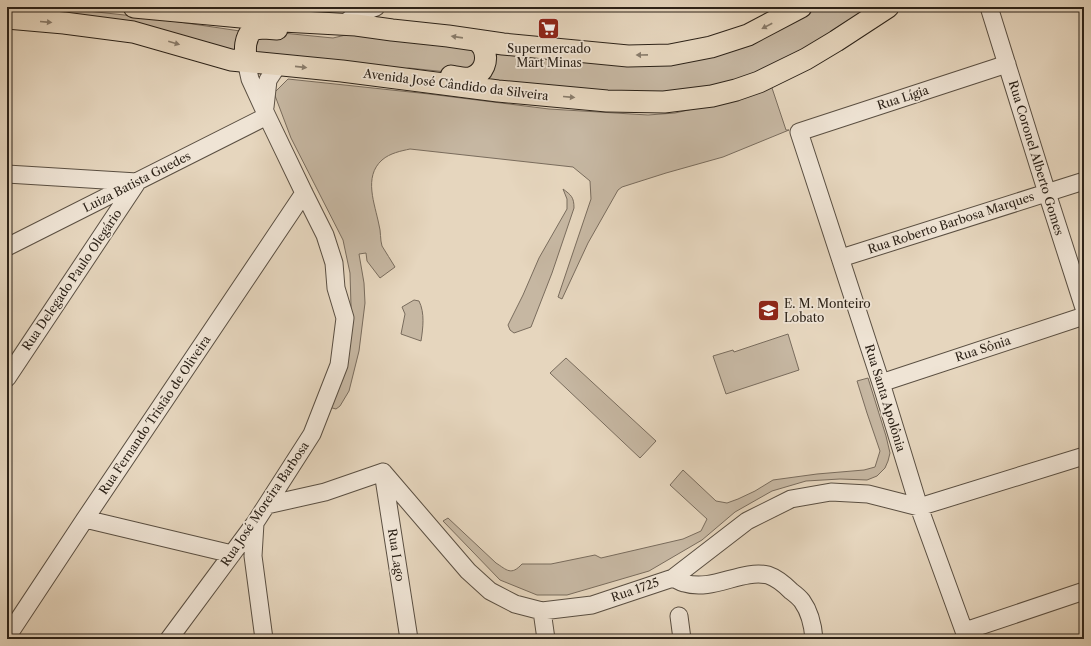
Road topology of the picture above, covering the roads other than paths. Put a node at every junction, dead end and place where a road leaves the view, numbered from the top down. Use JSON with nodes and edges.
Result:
{"nodes":[{"id":1,"x":134,"y":7,"type":"edge"},
{"id":2,"x":376,"y":7,"type":"edge"},
{"id":3,"x":801,"y":7,"type":"edge"},
{"id":4,"x":888,"y":7,"type":"edge"},
{"id":5,"x":989,"y":7,"type":"edge"},
{"id":6,"x":197,"y":10,"type":"edge"},
{"id":7,"x":276,"y":14,"type":"edge"},
{"id":8,"x":7,"y":18,"type":"edge"},
{"id":9,"x":344,"y":24,"type":"junction"},
{"id":10,"x":477,"y":40,"type":"junction"},
{"id":11,"x":246,"y":61,"type":"junction"},
{"id":12,"x":1007,"y":64,"type":"junction"},
{"id":13,"x":278,"y":65,"type":"junction"},
{"id":14,"x":407,"y":80,"type":"junction"},
{"id":15,"x":266,"y":114,"type":"junction"},
{"id":16,"x":799,"y":132,"type":"joint"},
{"id":17,"x":7,"y":174,"type":"edge"},
{"id":18,"x":1084,"y":181,"type":"edge"},
{"id":19,"x":138,"y":182,"type":"junction"},
{"id":20,"x":304,"y":193,"type":"junction"},
{"id":21,"x":1047,"y":193,"type":"junction"},
{"id":22,"x":7,"y":247,"type":"edge"},
{"id":23,"x":841,"y":258,"type":"junction"},
{"id":24,"x":1084,"y":308,"type":"edge"},
{"id":25,"x":1084,"y":316,"type":"edge"},
{"id":26,"x":7,"y":378,"type":"edge"},
{"id":27,"x":881,"y":383,"type":"junction"},
{"id":28,"x":1084,"y":456,"type":"edge"},
{"id":29,"x":383,"y":472,"type":"junction"},
{"id":30,"x":267,"y":505,"type":"junction"},
{"id":31,"x":919,"y":507,"type":"junction"},
{"id":32,"x":85,"y":519,"type":"junction"},
{"id":33,"x":255,"y":522,"type":"junction"},
{"id":34,"x":232,"y":554,"type":"junction"},
{"id":35,"x":673,"y":578,"type":"junction"},
{"id":36,"x":1084,"y":591,"type":"edge"},
{"id":37,"x":542,"y":611,"type":"junction"},
{"id":38,"x":679,"y":616,"type":"dead end"},
{"id":39,"x":966,"y":635,"type":"edge"},
{"id":40,"x":7,"y":637,"type":"edge"},
{"id":41,"x":169,"y":639,"type":"edge"},
{"id":42,"x":264,"y":639,"type":"edge"},
{"id":43,"x":409,"y":639,"type":"edge"},
{"id":44,"x":546,"y":639,"type":"edge"},
{"id":45,"x":682,"y":639,"type":"edge"},
{"id":46,"x":814,"y":639,"type":"edge"}],
"edges":[{"from":1,"to":6,"type":"main road"},
{"from":2,"to":9,"type":"street"},
{"from":3,"to":10,"type":"main road","one_way":true},
{"from":14,"to":4,"type":"main road","name":"Avenida José Cândido da Silveira","one_way":true},
{"from":5,"to":12,"type":"street","name":"Rua Coronel Alberto Gomes"},
{"from":6,"to":7,"type":"main road"},
{"from":7,"to":9,"type":"main road"},
{"from":8,"to":11,"type":"main road","name":"Avenida José Cândido da Silveira","one_way":true},
{"from":10,"to":9,"type":"main road","one_way":true},
{"from":9,"to":11,"type":"main road"},
{"from":10,"to":14,"type":"main road"},
{"from":11,"to":13,"type":"main road","name":"Avenida José Cândido da Silveira"},
{"from":11,"to":15,"type":"street","name":"Rua José Moreira Barbosa"},
{"from":12,"to":16,"type":"street","name":"Rua Lígia"},
{"from":12,"to":21,"type":"street","name":"Rua Coronel Alberto Gomes"},
{"from":13,"to":14,"type":"main road","name":"Avenida José Cândido da Silveira","one_way":true},
{"from":13,"to":15,"type":"street"},
{"from":15,"to":19,"type":"street","name":"Luiza Batista Guedes"},
{"from":15,"to":20,"type":"street","name":"Rua José Moreira Barbosa"},
{"from":16,"to":23,"type":"street","name":"Rua Santa Apolônia"},
{"from":17,"to":19,"type":"street"},
{"from":18,"to":21,"type":"street","name":"Rua Roberto Barbosa Marques"},
{"from":19,"to":22,"type":"street","name":"Luiza Batista Guedes"},
{"from":19,"to":26,"type":"street","name":"Rua Delegado Paulo Olegário"},
{"from":20,"to":30,"type":"street","name":"Rua José Moreira Barbosa"},
{"from":20,"to":32,"type":"street","name":"Rua Fernando Tristão de Oliveira"},
{"from":21,"to":23,"type":"street","name":"Rua Roberto Barbosa Marques"},
{"from":21,"to":24,"type":"street","name":"Rua Coronel Alberto Gomes"},
{"from":23,"to":27,"type":"street","name":"Rua Santa Apolônia"},
{"from":25,"to":27,"type":"street","name":"Rua Sônia"},
{"from":27,"to":31,"type":"street","name":"Rua Santa Apolônia"},
{"from":28,"to":31,"type":"street"},
{"from":29,"to":30,"type":"street"},
{"from":29,"to":37,"type":"street","name":"Rua 1725"},
{"from":29,"to":43,"type":"street","name":"Rua Lago"},
{"from":30,"to":33,"type":"street","name":"Rua José Moreira Barbosa"},
{"from":31,"to":35,"type":"street","name":"Rua 1725"},
{"from":31,"to":39,"type":"street","name":"Rua Santa Apolônia"},
{"from":32,"to":34,"type":"street"},
{"from":32,"to":40,"type":"street","name":"Rua Fernando Tristão de Oliveira"},
{"from":33,"to":34,"type":"street","name":"Rua José Moreira Barbosa"},
{"from":33,"to":42,"type":"street"},
{"from":34,"to":41,"type":"street","name":"Rua José Moreira Barbosa"},
{"from":35,"to":37,"type":"street","name":"Rua 1725"},
{"from":35,"to":46,"type":"street"},
{"from":36,"to":39,"type":"street"},
{"from":37,"to":44,"type":"street"},
{"from":38,"to":45,"type":"street"}]}
